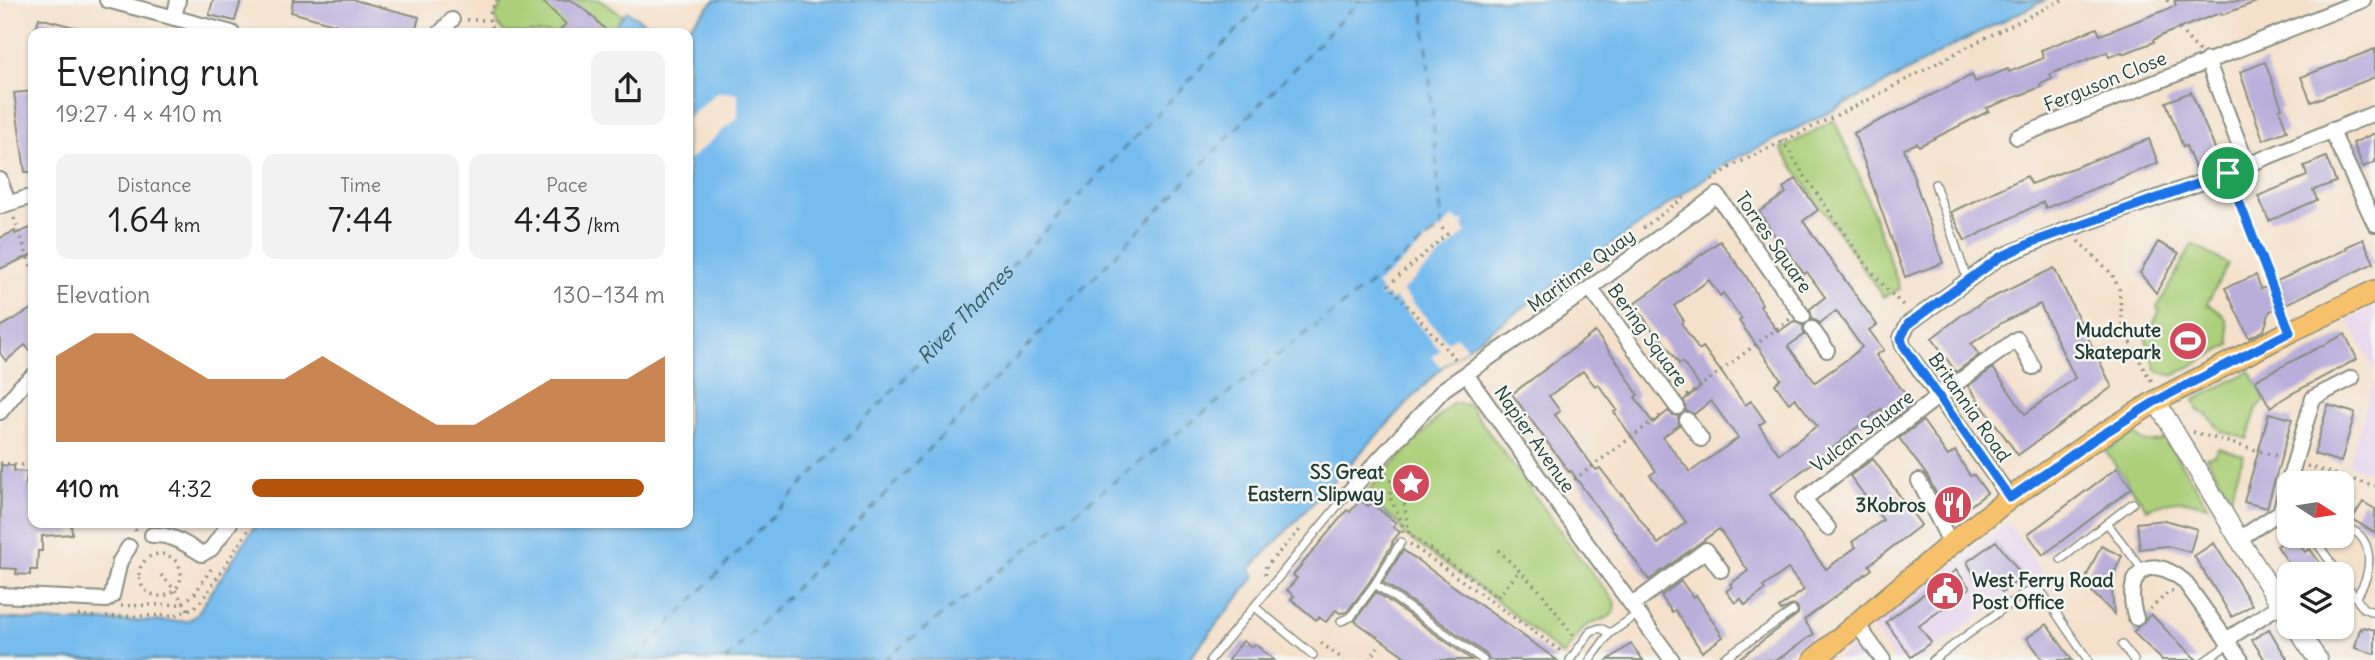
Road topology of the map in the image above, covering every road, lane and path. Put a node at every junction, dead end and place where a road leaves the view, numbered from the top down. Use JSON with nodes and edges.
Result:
{"nodes":[{"id":1,"x":107,"y":0,"type":"edge"},
{"id":2,"x":178,"y":0,"type":"edge"},
{"id":3,"x":497,"y":0,"type":"edge"},
{"id":4,"x":2062,"y":0,"type":"edge"},
{"id":5,"x":2167,"y":0,"type":"edge"},
{"id":6,"x":2363,"y":0,"type":"edge"},
{"id":7,"x":2171,"y":9,"type":"dead end"},
{"id":8,"x":174,"y":18,"type":"junction"},
{"id":9,"x":452,"y":20,"type":"joint"},
{"id":10,"x":489,"y":20,"type":"junction"},
{"id":11,"x":213,"y":28,"type":"edge"},
{"id":12,"x":445,"y":28,"type":"edge"},
{"id":13,"x":491,"y":28,"type":"edge"},
{"id":14,"x":2179,"y":29,"type":"dead end"},
{"id":15,"x":2207,"y":60,"type":"junction"},
{"id":16,"x":2375,"y":113,"type":"edge"},
{"id":17,"x":2331,"y":130,"type":"junction"},
{"id":18,"x":2017,"y":137,"type":"dead end"},
{"id":19,"x":1782,"y":140,"type":"junction"},
{"id":20,"x":2247,"y":165,"type":"junction"},
{"id":21,"x":2228,"y":173,"type":"junction"},
{"id":22,"x":0,"y":180,"type":"edge"},
{"id":23,"x":1935,"y":184,"type":"dead end"},
{"id":24,"x":1713,"y":188,"type":"junction"},
{"id":25,"x":28,"y":197,"type":"edge"},
{"id":26,"x":1685,"y":197,"type":"dead end"},
{"id":27,"x":4,"y":204,"type":"edge"},
{"id":28,"x":2375,"y":224,"type":"edge"},
{"id":29,"x":1442,"y":228,"type":"dead end"},
{"id":30,"x":1643,"y":228,"type":"dead end"},
{"id":31,"x":2066,"y":230,"type":"junction"},
{"id":32,"x":28,"y":260,"type":"edge"},
{"id":33,"x":1967,"y":279,"type":"junction"},
{"id":34,"x":1590,"y":288,"type":"junction"},
{"id":35,"x":2375,"y":291,"type":"edge"},
{"id":36,"x":1802,"y":314,"type":"dead end"},
{"id":37,"x":1917,"y":317,"type":"junction"},
{"id":38,"x":1812,"y":328,"type":"dead end"},
{"id":39,"x":2290,"y":332,"type":"junction"},
{"id":40,"x":1827,"y":350,"type":"dead end"},
{"id":41,"x":2033,"y":367,"type":"dead end"},
{"id":42,"x":1466,"y":374,"type":"junction"},
{"id":43,"x":2352,"y":378,"type":"dead end"},
{"id":44,"x":28,"y":380,"type":"edge"},
{"id":45,"x":2156,"y":393,"type":"junction"},
{"id":46,"x":1939,"y":396,"type":"junction"},
{"id":47,"x":1676,"y":406,"type":"dead end"},
{"id":48,"x":0,"y":412,"type":"edge"},
{"id":49,"x":1686,"y":420,"type":"dead end"},
{"id":50,"x":1701,"y":439,"type":"dead end"},
{"id":51,"x":1377,"y":461,"type":"junction"},
{"id":52,"x":0,"y":463,"type":"edge"},
{"id":53,"x":28,"y":466,"type":"edge"},
{"id":54,"x":2294,"y":471,"type":"edge"},
{"id":55,"x":1919,"y":481,"type":"dead end"},
{"id":56,"x":1394,"y":486,"type":"junction"},
{"id":57,"x":1349,"y":492,"type":"joint"},
{"id":58,"x":2010,"y":498,"type":"junction"},
{"id":59,"x":2133,"y":503,"type":"dead end"},
{"id":60,"x":2277,"y":514,"type":"edge"},
{"id":61,"x":2108,"y":523,"type":"junction"},
{"id":62,"x":226,"y":528,"type":"edge"},
{"id":63,"x":250,"y":528,"type":"edge"},
{"id":64,"x":1828,"y":528,"type":"dead end"},
{"id":65,"x":2354,"y":531,"type":"edge"},
{"id":66,"x":152,"y":535,"type":"dead end"},
{"id":67,"x":2239,"y":539,"type":"junction"},
{"id":68,"x":1401,"y":542,"type":"dead end"},
{"id":69,"x":1951,"y":544,"type":"junction"},
{"id":70,"x":129,"y":547,"type":"dead end"},
{"id":71,"x":1499,"y":550,"type":"dead end"},
{"id":72,"x":2061,"y":559,"type":"dead end"},
{"id":73,"x":214,"y":564,"type":"dead end"},
{"id":74,"x":2142,"y":569,"type":"junction"},
{"id":75,"x":1721,"y":570,"type":"dead end"},
{"id":76,"x":1519,"y":572,"type":"junction"},
{"id":77,"x":161,"y":575,"type":"dead end"},
{"id":78,"x":1376,"y":584,"type":"junction"},
{"id":79,"x":2190,"y":588,"type":"junction"},
{"id":80,"x":175,"y":590,"type":"junction"},
{"id":81,"x":0,"y":595,"type":"edge"},
{"id":82,"x":2355,"y":597,"type":"joint"},
{"id":83,"x":2277,"y":598,"type":"edge"},
{"id":84,"x":184,"y":602,"type":"junction"},
{"id":85,"x":112,"y":607,"type":"dead end"},
{"id":86,"x":1255,"y":607,"type":"junction"},
{"id":87,"x":1635,"y":610,"type":"junction"},
{"id":88,"x":189,"y":611,"type":"junction"},
{"id":89,"x":1793,"y":611,"type":"dead end"},
{"id":90,"x":2375,"y":613,"type":"edge"},
{"id":91,"x":2277,"y":615,"type":"edge"},
{"id":92,"x":79,"y":616,"type":"dead end"},
{"id":93,"x":2136,"y":618,"type":"joint"},
{"id":94,"x":1340,"y":621,"type":"dead end"},
{"id":95,"x":1856,"y":623,"type":"junction"},
{"id":96,"x":1610,"y":633,"type":"junction"},
{"id":97,"x":2304,"y":639,"type":"edge"},
{"id":98,"x":2228,"y":642,"type":"junction"},
{"id":99,"x":1321,"y":643,"type":"dead end"},
{"id":100,"x":1581,"y":644,"type":"junction"},
{"id":101,"x":2122,"y":645,"type":"dead end"},
{"id":102,"x":1378,"y":647,"type":"dead end"},
{"id":103,"x":1313,"y":655,"type":"dead end"},
{"id":104,"x":1210,"y":660,"type":"edge"},
{"id":105,"x":1344,"y":660,"type":"edge"},
{"id":106,"x":1370,"y":660,"type":"edge"},
{"id":107,"x":1483,"y":660,"type":"edge"},
{"id":108,"x":1570,"y":660,"type":"edge"},
{"id":109,"x":1590,"y":660,"type":"edge"},
{"id":110,"x":1672,"y":660,"type":"edge"},
{"id":111,"x":1721,"y":660,"type":"edge"},
{"id":112,"x":1814,"y":660,"type":"edge"},
{"id":113,"x":1883,"y":660,"type":"edge"},
{"id":114,"x":1933,"y":660,"type":"edge"},
{"id":115,"x":2088,"y":660,"type":"edge"},
{"id":116,"x":2134,"y":660,"type":"edge"},
{"id":117,"x":2206,"y":660,"type":"edge"},
{"id":118,"x":2241,"y":660,"type":"edge"},
{"id":119,"x":2318,"y":660,"type":"edge"}],
"edges":[{"from":1,"to":8,"type":"street"},
{"from":2,"to":8,"type":"street"},
{"from":3,"to":10,"type":"path"},
{"from":4,"to":19,"type":"path"},
{"from":5,"to":7,"type":"path"},
{"from":6,"to":15,"type":"street","name":"Ferguson Close"},
{"from":8,"to":11,"type":"street"},
{"from":9,"to":10,"type":"path"},
{"from":9,"to":12,"type":"street"},
{"from":10,"to":13,"type":"path"},
{"from":14,"to":15,"type":"path"},
{"from":15,"to":18,"type":"street","name":"Ferguson Close"},
{"from":15,"to":20,"type":"street"},
{"from":16,"to":17,"type":"street"},
{"from":17,"to":20,"type":"street"},
{"from":17,"to":28,"type":"street"},
{"from":19,"to":24,"type":"path"},
{"from":19,"to":37,"type":"path"},
{"from":20,"to":21,"type":"street"},
{"from":21,"to":31,"type":"street"},
{"from":21,"to":39,"type":"lane"},
{"from":22,"to":27,"type":"street"},
{"from":23,"to":33,"type":"lane"},
{"from":24,"to":34,"type":"street","name":"Maritime Quay"},
{"from":24,"to":36,"type":"street","name":"Torres Square"},
{"from":25,"to":27,"type":"street"},
{"from":26,"to":30,"type":"path"},
{"from":27,"to":32,"type":"path"},
{"from":29,"to":42,"type":"path"},
{"from":31,"to":33,"type":"street"},
{"from":31,"to":45,"type":"path"},
{"from":33,"to":37,"type":"street"},
{"from":34,"to":42,"type":"street","name":"Maritime Quay"},
{"from":34,"to":47,"type":"street","name":"Bering Square"},
{"from":35,"to":39,"type":"main road"},
{"from":37,"to":46,"type":"street","name":"Britannia Road"},
{"from":38,"to":40,"type":"street"},
{"from":39,"to":45,"type":"main road"},
{"from":41,"to":46,"type":"street"},
{"from":42,"to":51,"type":"street"},
{"from":42,"to":87,"type":"street","name":"Napier Avenue"},
{"from":43,"to":54,"type":"street"},
{"from":44,"to":48,"type":"street"},
{"from":45,"to":58,"type":"main road"},
{"from":45,"to":67,"type":"street"},
{"from":46,"to":58,"type":"street","name":"Britannia Road"},
{"from":46,"to":64,"type":"street","name":"Vulcan Square"},
{"from":49,"to":50,"type":"street"},
{"from":51,"to":56,"type":"path"},
{"from":51,"to":57,"type":"street"},
{"from":52,"to":53,"type":"path"},
{"from":55,"to":69,"type":"street"},
{"from":56,"to":76,"type":"path"},
{"from":56,"to":100,"type":"path"},
{"from":57,"to":86,"type":"lane"},
{"from":58,"to":69,"type":"main road"},
{"from":59,"to":61,"type":"lane"},
{"from":60,"to":67,"type":"street"},
{"from":61,"to":72,"type":"lane"},
{"from":61,"to":74,"type":"lane"},
{"from":62,"to":66,"type":"street"},
{"from":63,"to":88,"type":"path"},
{"from":65,"to":82,"type":"lane"},
{"from":67,"to":83,"type":"street"},
{"from":68,"to":78,"type":"lane"},
{"from":69,"to":95,"type":"main road"},
{"from":70,"to":81,"type":"street"},
{"from":71,"to":76,"type":"path"},
{"from":73,"to":84,"type":"path"},
{"from":74,"to":79,"type":"street"},
{"from":74,"to":93,"type":"street"},
{"from":75,"to":87,"type":"street"},
{"from":76,"to":100,"type":"path"},
{"from":77,"to":80,"type":"path"},
{"from":78,"to":94,"type":"lane"},
{"from":78,"to":107,"type":"lane"},
{"from":79,"to":93,"type":"path"},
{"from":79,"to":98,"type":"street"},
{"from":80,"to":80,"type":"path"},
{"from":80,"to":84,"type":"path"},
{"from":82,"to":90,"type":"lane"},
{"from":84,"to":85,"type":"path"},
{"from":84,"to":88,"type":"path"},
{"from":86,"to":103,"type":"lane"},
{"from":86,"to":104,"type":"lane"},
{"from":87,"to":96,"type":"lane"},
{"from":87,"to":110,"type":"street","name":"Napier Avenue"},
{"from":88,"to":92,"type":"path"},
{"from":89,"to":111,"type":"lane"},
{"from":91,"to":98,"type":"street"},
{"from":95,"to":112,"type":"main road"},
{"from":95,"to":113,"type":"street"},
{"from":96,"to":100,"type":"lane"},
{"from":96,"to":109,"type":"lane"},
{"from":97,"to":119,"type":"street"},
{"from":98,"to":117,"type":"lane"},
{"from":98,"to":118,"type":"street"},
{"from":99,"to":105,"type":"path"},
{"from":100,"to":108,"type":"lane"},
{"from":101,"to":116,"type":"lane"},
{"from":102,"to":106,"type":"path"},
{"from":114,"to":115,"type":"lane"}]}
